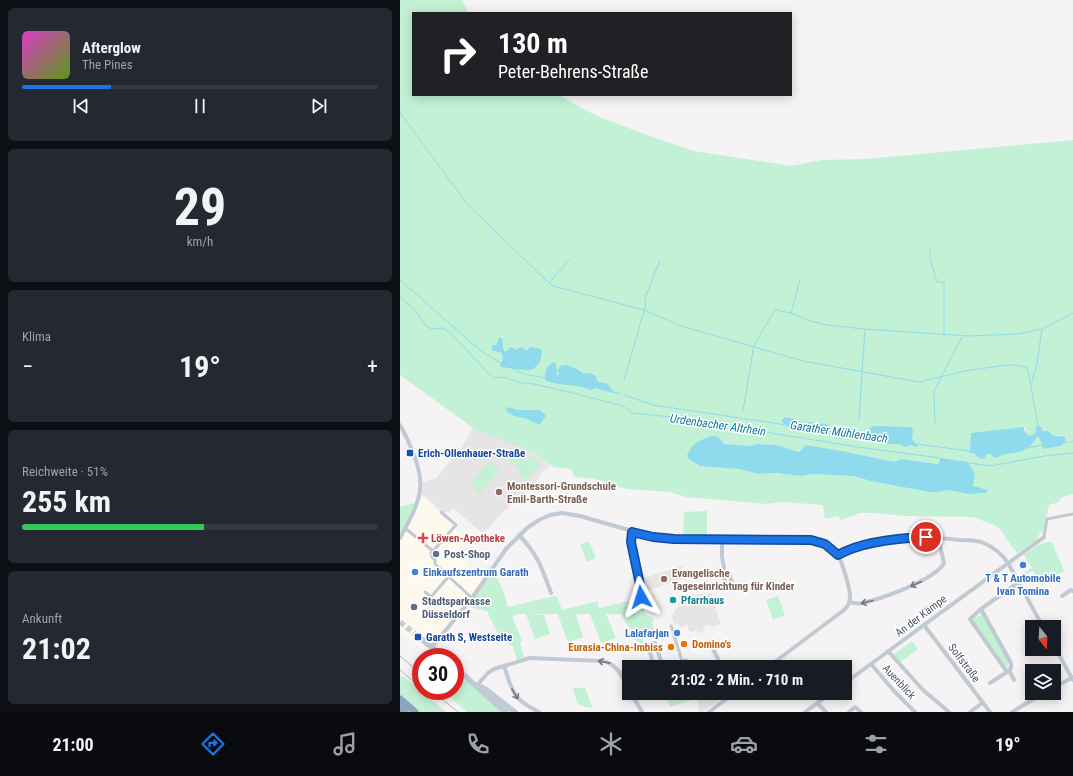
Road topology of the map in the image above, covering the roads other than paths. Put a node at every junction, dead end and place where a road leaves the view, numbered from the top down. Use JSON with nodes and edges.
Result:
{"nodes":[{"id":1,"x":400,"y":425,"type":"edge"},
{"id":2,"x":441,"y":512,"type":"dead end"},
{"id":3,"x":1073,"y":514,"type":"edge"},
{"id":4,"x":405,"y":528,"type":"junction"},
{"id":5,"x":632,"y":532,"type":"junction"},
{"id":6,"x":519,"y":535,"type":"junction"},
{"id":7,"x":938,"y":537,"type":"junction"},
{"id":8,"x":1044,"y":537,"type":"joint"},
{"id":9,"x":400,"y":538,"type":"edge"},
{"id":10,"x":722,"y":540,"type":"junction"},
{"id":11,"x":433,"y":551,"type":"junction"},
{"id":12,"x":838,"y":555,"type":"junction"},
{"id":13,"x":1008,"y":563,"type":"junction"},
{"id":14,"x":725,"y":573,"type":"dead end"},
{"id":15,"x":449,"y":576,"type":"junction"},
{"id":16,"x":1019,"y":582,"type":"junction"},
{"id":17,"x":1073,"y":591,"type":"edge"},
{"id":18,"x":425,"y":592,"type":"dead end"},
{"id":19,"x":551,"y":593,"type":"dead end"},
{"id":20,"x":1062,"y":596,"type":"dead end"},
{"id":21,"x":641,"y":597,"type":"dead end"},
{"id":22,"x":472,"y":598,"type":"junction"},
{"id":23,"x":849,"y":602,"type":"junction"},
{"id":24,"x":981,"y":609,"type":"junction"},
{"id":25,"x":1039,"y":620,"type":"edge"},
{"id":26,"x":924,"y":625,"type":"junction"},
{"id":27,"x":671,"y":626,"type":"dead end"},
{"id":28,"x":419,"y":638,"type":"tunnel mouth"},
{"id":29,"x":432,"y":647,"type":"joint"},
{"id":30,"x":713,"y":649,"type":"dead end"},
{"id":31,"x":888,"y":651,"type":"junction"},
{"id":32,"x":1060,"y":656,"type":"edge"},
{"id":33,"x":682,"y":660,"type":"edge"},
{"id":34,"x":718,"y":660,"type":"edge"},
{"id":35,"x":777,"y":660,"type":"edge"},
{"id":36,"x":653,"y":663,"type":"joint"},
{"id":37,"x":871,"y":664,"type":"junction"},
{"id":38,"x":504,"y":666,"type":"junction"},
{"id":39,"x":1008,"y":671,"type":"junction"},
{"id":40,"x":620,"y":673,"type":"joint"},
{"id":41,"x":464,"y":674,"type":"edge"},
{"id":42,"x":622,"y":677,"type":"edge"},
{"id":43,"x":852,"y":678,"type":"edge"},
{"id":44,"x":1073,"y":678,"type":"edge"},
{"id":45,"x":1014,"y":680,"type":"dead end"},
{"id":46,"x":990,"y":683,"type":"dead end"},
{"id":47,"x":1061,"y":684,"type":"edge"},
{"id":48,"x":477,"y":685,"type":"junction"},
{"id":49,"x":400,"y":699,"type":"edge"},
{"id":50,"x":635,"y":700,"type":"edge"},
{"id":51,"x":725,"y":700,"type":"edge"},
{"id":52,"x":821,"y":700,"type":"edge"},
{"id":53,"x":1032,"y":700,"type":"edge"},
{"id":54,"x":817,"y":703,"type":"junction"},
{"id":55,"x":982,"y":703,"type":"junction"},
{"id":56,"x":400,"y":708,"type":"edge"},
{"id":57,"x":405,"y":712,"type":"edge"},
{"id":58,"x":415,"y":712,"type":"edge"},
{"id":59,"x":506,"y":712,"type":"edge"},
{"id":60,"x":515,"y":712,"type":"edge"},
{"id":61,"x":539,"y":712,"type":"edge"},
{"id":62,"x":642,"y":712,"type":"edge"},
{"id":63,"x":710,"y":712,"type":"edge"},
{"id":64,"x":805,"y":712,"type":"edge"},
{"id":65,"x":826,"y":712,"type":"edge"},
{"id":66,"x":848,"y":712,"type":"edge"},
{"id":67,"x":861,"y":712,"type":"edge"},
{"id":68,"x":915,"y":712,"type":"edge"},
{"id":69,"x":949,"y":712,"type":"edge"},
{"id":70,"x":970,"y":712,"type":"edge"},
{"id":71,"x":990,"y":712,"type":"edge"},
{"id":72,"x":1012,"y":712,"type":"edge"}],
"edges":[{"from":1,"to":4,"type":"street"},
{"from":2,"to":11,"type":"street"},
{"from":3,"to":8,"type":"street"},
{"from":4,"to":9,"type":"street"},
{"from":4,"to":11,"type":"street"},
{"from":5,"to":6,"type":"street"},
{"from":5,"to":10,"type":"street"},
{"from":5,"to":21,"type":"street"},
{"from":6,"to":19,"type":"street"},
{"from":6,"to":22,"type":"street"},
{"from":7,"to":12,"type":"street"},
{"from":7,"to":13,"type":"street"},
{"from":7,"to":23,"type":"street","one_way":true},
{"from":8,"to":13,"type":"street","name":"An der Kämpe"},
{"from":10,"to":12,"type":"street"},
{"from":10,"to":14,"type":"street"},
{"from":11,"to":15,"type":"street"},
{"from":12,"to":23,"type":"street"},
{"from":13,"to":16,"type":"street"},
{"from":13,"to":26,"type":"street","name":"An der Kämpe"},
{"from":15,"to":18,"type":"street"},
{"from":15,"to":22,"type":"street"},
{"from":16,"to":24,"type":"street"},
{"from":16,"to":25,"type":"street"},
{"from":17,"to":20,"type":"street"},
{"from":22,"to":29,"type":"street"},
{"from":23,"to":35,"type":"street"},
{"from":24,"to":39,"type":"street"},
{"from":24,"to":39,"type":"street"},
{"from":26,"to":31,"type":"street","name":"An der Kämpe"},
{"from":26,"to":55,"type":"street","name":"Solfstraße"},
{"from":27,"to":33,"type":"street"},
{"from":28,"to":29,"type":"main road"},
{"from":30,"to":34,"type":"street"},
{"from":31,"to":37,"type":"street","name":"An der Kämpe"},
{"from":31,"to":69,"type":"street"},
{"from":32,"to":44,"type":"street"},
{"from":36,"to":36,"type":"street"},
{"from":37,"to":43,"type":"street","name":"An der Kämpe"},
{"from":37,"to":68,"type":"street","name":"Auenblick"},
{"from":40,"to":38,"type":"street","one_way":true},
{"from":38,"to":48,"type":"street"},
{"from":38,"to":61,"type":"street","one_way":true},
{"from":39,"to":45,"type":"street"},
{"from":39,"to":46,"type":"street"},
{"from":40,"to":42,"type":"street"},
{"from":41,"to":48,"type":"main road"},
{"from":44,"to":47,"type":"street"},
{"from":48,"to":59,"type":"main road"},
{"from":48,"to":60,"type":"main road"},
{"from":49,"to":58,"type":"highway"},
{"from":50,"to":62,"type":"street"},
{"from":51,"to":63,"type":"street"},
{"from":52,"to":54,"type":"street"},
{"from":53,"to":72,"type":"street"},
{"from":54,"to":64,"type":"street"},
{"from":54,"to":65,"type":"street"},
{"from":55,"to":70,"type":"street"},
{"from":55,"to":71,"type":"street","name":"Solfstraße"},
{"from":56,"to":57,"type":"highway"},
{"from":66,"to":67,"type":"street"}]}
